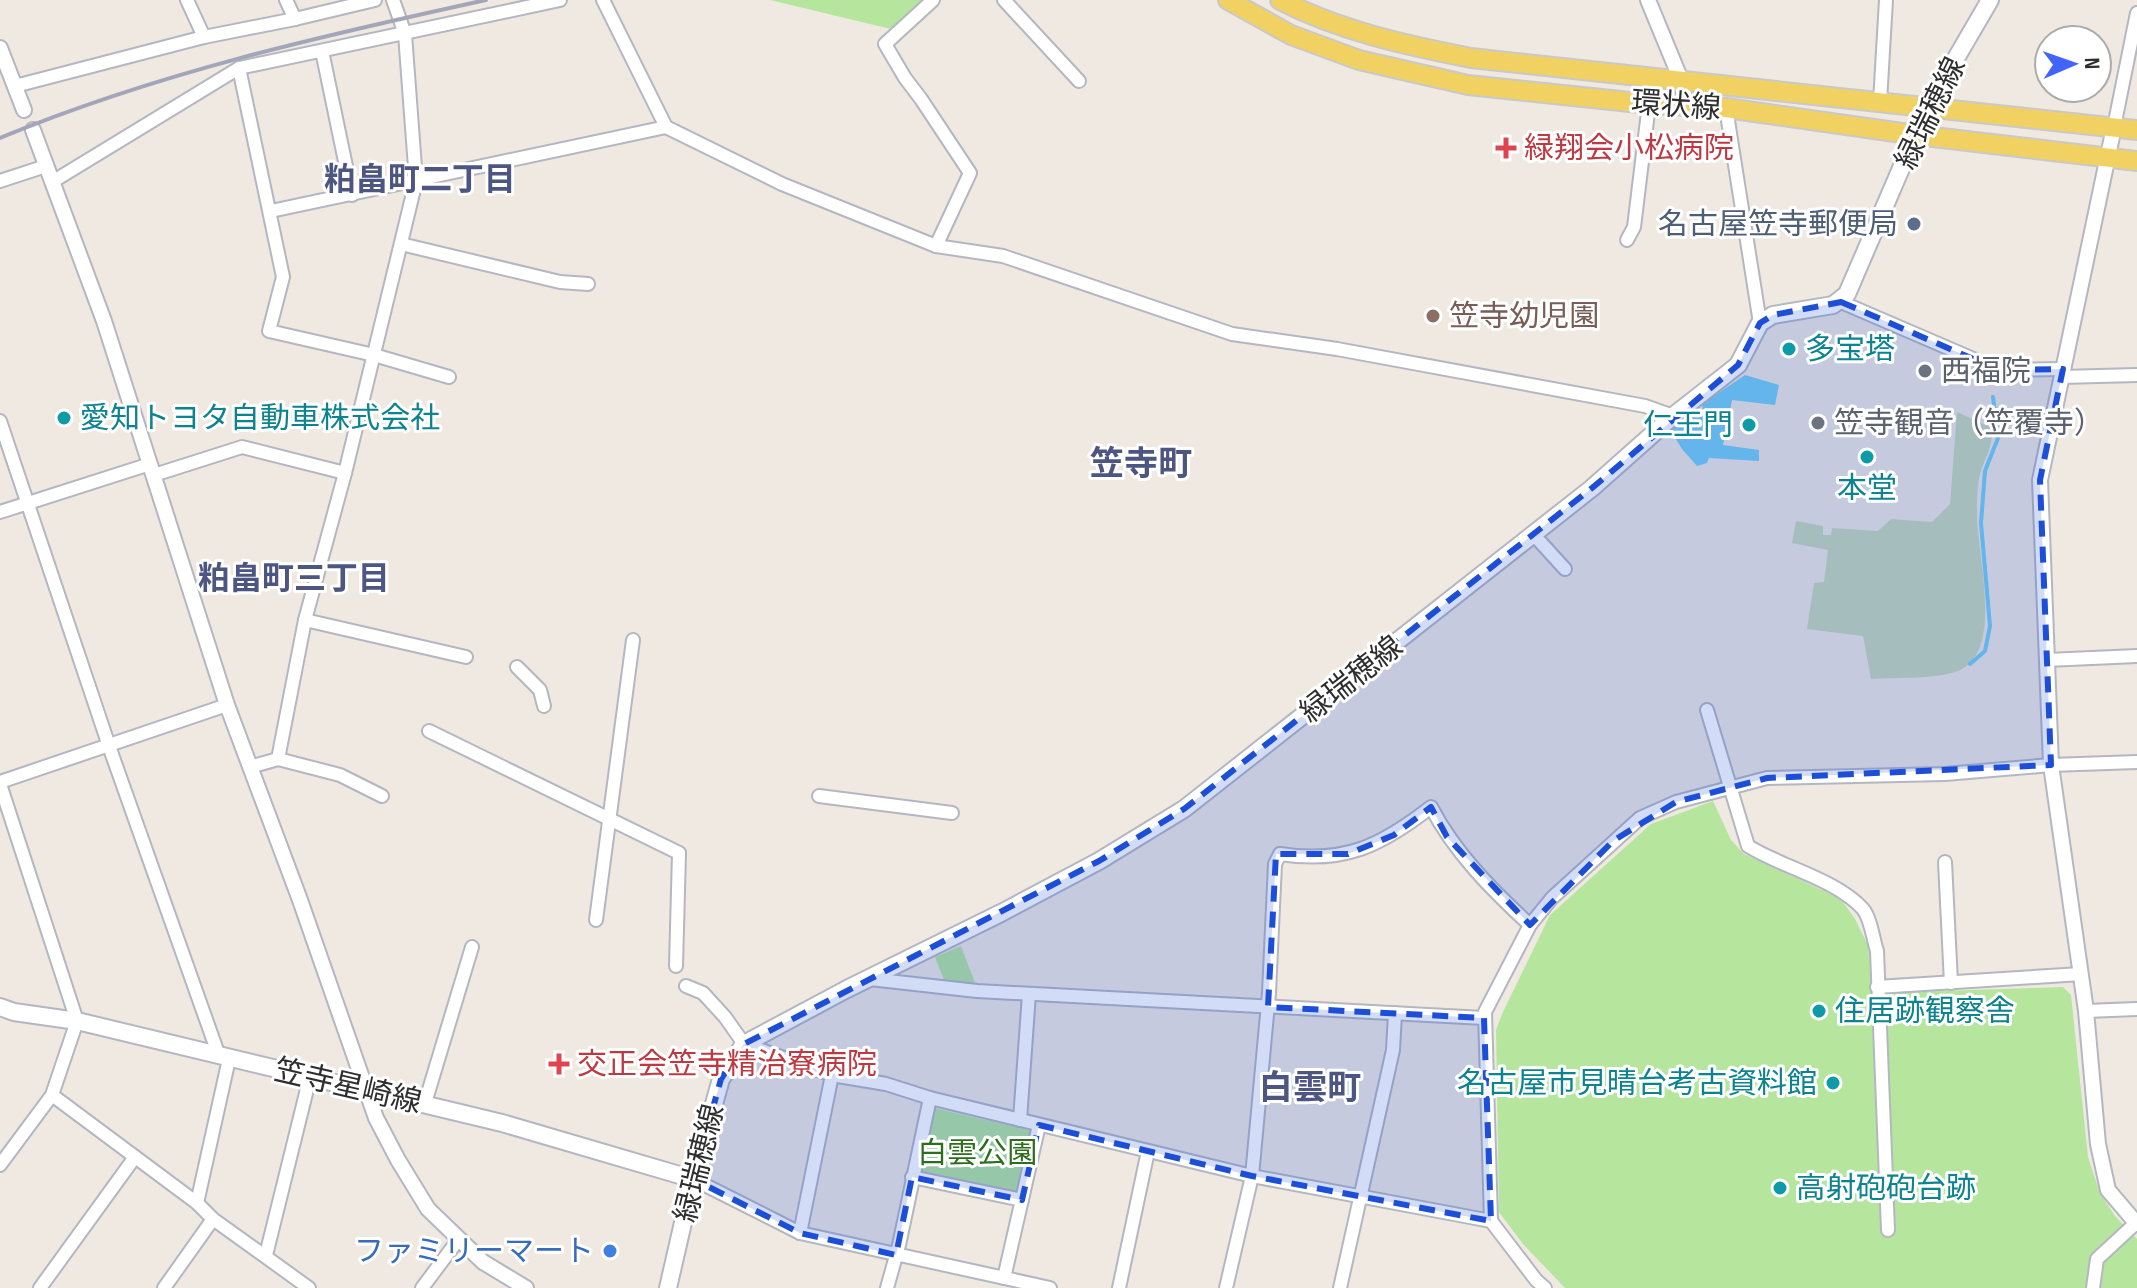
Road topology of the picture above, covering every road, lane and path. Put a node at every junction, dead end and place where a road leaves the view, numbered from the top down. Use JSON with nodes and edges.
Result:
{"nodes":[{"id":1,"x":187,"y":0,"type":"edge"},
{"id":2,"x":286,"y":0,"type":"edge"},
{"id":3,"x":375,"y":0,"type":"edge"},
{"id":4,"x":393,"y":0,"type":"edge"},
{"id":5,"x":560,"y":0,"type":"edge"},
{"id":6,"x":603,"y":0,"type":"edge"},
{"id":7,"x":933,"y":0,"type":"edge"},
{"id":8,"x":1004,"y":0,"type":"edge"},
{"id":9,"x":1228,"y":0,"type":"edge"},
{"id":10,"x":1280,"y":0,"type":"edge"},
{"id":11,"x":1648,"y":0,"type":"edge"},
{"id":12,"x":1886,"y":0,"type":"edge"},
{"id":13,"x":1990,"y":0,"type":"edge"},
{"id":14,"x":1314,"y":8,"type":"edge"},
{"id":15,"x":2137,"y":13,"type":"edge"},
{"id":16,"x":295,"y":19,"type":"junction"},
{"id":17,"x":405,"y":34,"type":"junction"},
{"id":18,"x":204,"y":37,"type":"junction"},
{"id":19,"x":0,"y":48,"type":"edge"},
{"id":20,"x":322,"y":51,"type":"junction"},
{"id":21,"x":239,"y":68,"type":"junction"},
{"id":22,"x":1681,"y":80,"type":"junction"},
{"id":23,"x":1079,"y":81,"type":"dead end"},
{"id":24,"x":15,"y":86,"type":"junction"},
{"id":25,"x":1880,"y":102,"type":"junction"},
{"id":26,"x":1649,"y":104,"type":"junction"},
{"id":27,"x":1686,"y":105,"type":"junction"},
{"id":28,"x":1726,"y":108,"type":"junction"},
{"id":29,"x":1927,"y":108,"type":"junction"},
{"id":30,"x":24,"y":110,"type":"dead end"},
{"id":31,"x":666,"y":127,"type":"junction"},
{"id":32,"x":2114,"y":127,"type":"junction"},
{"id":33,"x":33,"y":130,"type":"dead end"},
{"id":34,"x":2137,"y":130,"type":"edge"},
{"id":35,"x":1916,"y":135,"type":"junction"},
{"id":36,"x":2108,"y":158,"type":"junction"},
{"id":37,"x":2137,"y":161,"type":"edge"},
{"id":38,"x":46,"y":166,"type":"junction"},
{"id":39,"x":0,"y":181,"type":"edge"},
{"id":40,"x":416,"y":181,"type":"junction"},
{"id":41,"x":52,"y":182,"type":"junction"},
{"id":42,"x":352,"y":195,"type":"junction"},
{"id":43,"x":271,"y":211,"type":"junction"},
{"id":44,"x":1627,"y":240,"type":"dead end"},
{"id":45,"x":401,"y":244,"type":"junction"},
{"id":46,"x":936,"y":246,"type":"junction"},
{"id":47,"x":588,"y":284,"type":"dead end"},
{"id":48,"x":1841,"y":302,"type":"junction"},
{"id":49,"x":1760,"y":323,"type":"junction"},
{"id":50,"x":374,"y":355,"type":"junction"},
{"id":51,"x":2062,"y":373,"type":"junction"},
{"id":52,"x":2137,"y":375,"type":"edge"},
{"id":53,"x":449,"y":377,"type":"dead end"},
{"id":54,"x":1673,"y":416,"type":"junction"},
{"id":55,"x":0,"y":421,"type":"edge"},
{"id":56,"x":152,"y":469,"type":"junction"},
{"id":57,"x":345,"y":473,"type":"junction"},
{"id":58,"x":27,"y":502,"type":"junction"},
{"id":59,"x":0,"y":512,"type":"edge"},
{"id":60,"x":1534,"y":535,"type":"junction"},
{"id":61,"x":1565,"y":569,"type":"dead end"},
{"id":62,"x":305,"y":620,"type":"junction"},
{"id":63,"x":633,"y":640,"type":"dead end"},
{"id":64,"x":2137,"y":656,"type":"edge"},
{"id":65,"x":466,"y":657,"type":"dead end"},
{"id":66,"x":2047,"y":660,"type":"junction"},
{"id":67,"x":517,"y":667,"type":"dead end"},
{"id":68,"x":227,"y":705,"type":"junction"},
{"id":69,"x":544,"y":706,"type":"dead end"},
{"id":70,"x":1707,"y":710,"type":"dead end"},
{"id":71,"x":429,"y":731,"type":"dead end"},
{"id":72,"x":109,"y":746,"type":"junction"},
{"id":73,"x":278,"y":759,"type":"junction"},
{"id":74,"x":2137,"y":762,"type":"edge"},
{"id":75,"x":2051,"y":765,"type":"junction"},
{"id":76,"x":250,"y":767,"type":"junction"},
{"id":77,"x":0,"y":783,"type":"edge"},
{"id":78,"x":1729,"y":787,"type":"junction"},
{"id":79,"x":382,"y":796,"type":"dead end"},
{"id":80,"x":819,"y":796,"type":"dead end"},
{"id":81,"x":952,"y":813,"type":"dead end"},
{"id":82,"x":610,"y":821,"type":"junction"},
{"id":83,"x":1945,"y":862,"type":"dead end"},
{"id":84,"x":596,"y":920,"type":"dead end"},
{"id":85,"x":1530,"y":925,"type":"junction"},
{"id":86,"x":472,"y":947,"type":"dead end"},
{"id":87,"x":676,"y":966,"type":"dead end"},
{"id":88,"x":2081,"y":974,"type":"junction"},
{"id":89,"x":870,"y":979,"type":"junction"},
{"id":90,"x":1951,"y":983,"type":"junction"},
{"id":91,"x":686,"y":986,"type":"dead end"},
{"id":92,"x":1877,"y":987,"type":"junction"},
{"id":93,"x":1029,"y":994,"type":"junction"},
{"id":94,"x":0,"y":1007,"type":"edge"},
{"id":95,"x":1267,"y":1007,"type":"junction"},
{"id":96,"x":2137,"y":1009,"type":"edge"},
{"id":97,"x":2086,"y":1011,"type":"junction"},
{"id":98,"x":1395,"y":1013,"type":"junction"},
{"id":99,"x":1484,"y":1018,"type":"junction"},
{"id":100,"x":77,"y":1021,"type":"junction"},
{"id":101,"x":744,"y":1044,"type":"junction"},
{"id":102,"x":224,"y":1058,"type":"junction"},
{"id":103,"x":832,"y":1075,"type":"junction"},
{"id":104,"x":310,"y":1077,"type":"junction"},
{"id":105,"x":365,"y":1089,"type":"junction"},
{"id":106,"x":52,"y":1095,"type":"junction"},
{"id":107,"x":930,"y":1098,"type":"junction"},
{"id":108,"x":425,"y":1103,"type":"junction"},
{"id":109,"x":1020,"y":1120,"type":"junction"},
{"id":110,"x":1039,"y":1125,"type":"junction"},
{"id":111,"x":1148,"y":1151,"type":"junction"},
{"id":112,"x":135,"y":1157,"type":"junction"},
{"id":113,"x":0,"y":1165,"type":"edge"},
{"id":114,"x":1252,"y":1176,"type":"junction"},
{"id":115,"x":912,"y":1177,"type":"junction"},
{"id":116,"x":693,"y":1179,"type":"junction"},
{"id":117,"x":1361,"y":1196,"type":"junction"},
{"id":118,"x":1022,"y":1200,"type":"junction"},
{"id":119,"x":197,"y":1203,"type":"junction"},
{"id":120,"x":213,"y":1219,"type":"junction"},
{"id":121,"x":1491,"y":1221,"type":"junction"},
{"id":122,"x":2137,"y":1224,"type":"edge"},
{"id":123,"x":1888,"y":1230,"type":"dead end"},
{"id":124,"x":800,"y":1233,"type":"junction"},
{"id":125,"x":458,"y":1240,"type":"junction"},
{"id":126,"x":266,"y":1255,"type":"junction"},
{"id":127,"x":896,"y":1255,"type":"junction"},
{"id":128,"x":1004,"y":1278,"type":"junction"},
{"id":129,"x":291,"y":1283,"type":"edge"},
{"id":130,"x":1539,"y":1285,"type":"edge"},
{"id":131,"x":40,"y":1288,"type":"edge"},
{"id":132,"x":164,"y":1288,"type":"edge"},
{"id":133,"x":309,"y":1288,"type":"edge"},
{"id":134,"x":422,"y":1288,"type":"edge"},
{"id":135,"x":526,"y":1288,"type":"edge"},
{"id":136,"x":668,"y":1288,"type":"edge"},
{"id":137,"x":887,"y":1288,"type":"edge"},
{"id":138,"x":1050,"y":1288,"type":"edge"},
{"id":139,"x":1119,"y":1288,"type":"edge"},
{"id":140,"x":1226,"y":1288,"type":"edge"},
{"id":141,"x":1340,"y":1288,"type":"edge"},
{"id":142,"x":2093,"y":1288,"type":"edge"}],
"edges":[{"from":1,"to":18,"type":"street"},
{"from":2,"to":16,"type":"street"},
{"from":3,"to":16,"type":"street"},
{"from":4,"to":17,"type":"street"},
{"from":5,"to":17,"type":"street"},
{"from":6,"to":31,"type":"street"},
{"from":7,"to":46,"type":"street"},
{"from":8,"to":23,"type":"street"},
{"from":9,"to":26,"type":"main road","name":"環状線"},
{"from":10,"to":14,"type":"main road","name":"環状線"},
{"from":11,"to":22,"type":"street"},
{"from":12,"to":25,"type":"street"},
{"from":13,"to":29,"type":"main road","name":"緑瑞穂線"},
{"from":14,"to":22,"type":"main road","name":"環状線"},
{"from":15,"to":32,"type":"street"},
{"from":16,"to":18,"type":"street"},
{"from":17,"to":20,"type":"street"},
{"from":17,"to":40,"type":"street"},
{"from":18,"to":24,"type":"street"},
{"from":19,"to":24,"type":"street"},
{"from":20,"to":21,"type":"street"},
{"from":20,"to":42,"type":"street"},
{"from":21,"to":41,"type":"street"},
{"from":21,"to":43,"type":"street"},
{"from":22,"to":25,"type":"main road","name":"環状線"},
{"from":22,"to":27,"type":"street"},
{"from":24,"to":30,"type":"street"},
{"from":25,"to":29,"type":"main road","name":"環状線"},
{"from":26,"to":27,"type":"main road","name":"環状線"},
{"from":26,"to":44,"type":"street"},
{"from":27,"to":28,"type":"main road","name":"環状線"},
{"from":28,"to":35,"type":"main road","name":"環状線"},
{"from":28,"to":49,"type":"street"},
{"from":29,"to":32,"type":"main road","name":"環状線"},
{"from":29,"to":35,"type":"main road","name":"緑瑞穂線"},
{"from":31,"to":40,"type":"street"},
{"from":31,"to":46,"type":"street"},
{"from":32,"to":34,"type":"main road","name":"環状線"},
{"from":32,"to":36,"type":"street"},
{"from":33,"to":38,"type":"street"},
{"from":35,"to":36,"type":"main road","name":"環状線"},
{"from":35,"to":48,"type":"main road","name":"緑瑞穂線"},
{"from":36,"to":37,"type":"main road","name":"環状線"},
{"from":36,"to":51,"type":"street"},
{"from":38,"to":39,"type":"street"},
{"from":38,"to":41,"type":"street"},
{"from":40,"to":42,"type":"street"},
{"from":40,"to":45,"type":"street"},
{"from":41,"to":56,"type":"street"},
{"from":42,"to":43,"type":"street"},
{"from":43,"to":50,"type":"street"},
{"from":45,"to":47,"type":"street"},
{"from":45,"to":50,"type":"street"},
{"from":46,"to":54,"type":"street"},
{"from":48,"to":49,"type":"main road"},
{"from":48,"to":51,"type":"street"},
{"from":49,"to":54,"type":"main road","name":"緑瑞穂線"},
{"from":50,"to":53,"type":"street"},
{"from":50,"to":57,"type":"street"},
{"from":51,"to":52,"type":"street"},
{"from":51,"to":66,"type":"street"},
{"from":54,"to":60,"type":"main road","name":"緑瑞穂線"},
{"from":55,"to":58,"type":"street"},
{"from":56,"to":57,"type":"street"},
{"from":56,"to":58,"type":"street"},
{"from":56,"to":68,"type":"street"},
{"from":57,"to":62,"type":"street"},
{"from":58,"to":59,"type":"street"},
{"from":58,"to":72,"type":"street"},
{"from":60,"to":61,"type":"street"},
{"from":60,"to":89,"type":"main road","name":"緑瑞穂線"},
{"from":62,"to":65,"type":"street"},
{"from":62,"to":73,"type":"street"},
{"from":63,"to":82,"type":"street"},
{"from":64,"to":66,"type":"street"},
{"from":66,"to":75,"type":"street"},
{"from":67,"to":69,"type":"street"},
{"from":68,"to":72,"type":"street"},
{"from":68,"to":76,"type":"street"},
{"from":70,"to":78,"type":"street"},
{"from":71,"to":82,"type":"street"},
{"from":72,"to":77,"type":"street"},
{"from":72,"to":102,"type":"street"},
{"from":73,"to":76,"type":"street"},
{"from":73,"to":79,"type":"street"},
{"from":74,"to":75,"type":"street"},
{"from":75,"to":78,"type":"street"},
{"from":75,"to":88,"type":"street"},
{"from":76,"to":105,"type":"street"},
{"from":77,"to":100,"type":"street"},
{"from":78,"to":85,"type":"street"},
{"from":78,"to":92,"type":"street"},
{"from":80,"to":81,"type":"street"},
{"from":82,"to":84,"type":"street"},
{"from":82,"to":87,"type":"street"},
{"from":83,"to":90,"type":"street"},
{"from":85,"to":95,"type":"street"},
{"from":85,"to":99,"type":"street"},
{"from":86,"to":108,"type":"street"},
{"from":88,"to":90,"type":"street"},
{"from":88,"to":97,"type":"street"},
{"from":89,"to":93,"type":"street"},
{"from":89,"to":101,"type":"main road","name":"緑瑞穂線"},
{"from":90,"to":92,"type":"street"},
{"from":91,"to":101,"type":"street"},
{"from":92,"to":123,"type":"street"},
{"from":93,"to":95,"type":"street"},
{"from":93,"to":109,"type":"street"},
{"from":94,"to":100,"type":"main road","name":"笠寺星崎線"},
{"from":95,"to":98,"type":"street"},
{"from":95,"to":114,"type":"street"},
{"from":96,"to":97,"type":"street"},
{"from":97,"to":122,"type":"street"},
{"from":98,"to":99,"type":"street"},
{"from":98,"to":117,"type":"street"},
{"from":99,"to":121,"type":"street"},
{"from":100,"to":102,"type":"main road","name":"笠寺星崎線"},
{"from":100,"to":106,"type":"street"},
{"from":101,"to":103,"type":"street"},
{"from":101,"to":116,"type":"main road","name":"緑瑞穂線"},
{"from":102,"to":104,"type":"main road","name":"笠寺星崎線"},
{"from":102,"to":119,"type":"street"},
{"from":103,"to":107,"type":"street"},
{"from":103,"to":124,"type":"street"},
{"from":104,"to":105,"type":"main road","name":"笠寺星崎線"},
{"from":104,"to":126,"type":"street"},
{"from":105,"to":108,"type":"main road","name":"笠寺星崎線"},
{"from":105,"to":125,"type":"street"},
{"from":106,"to":112,"type":"street"},
{"from":106,"to":113,"type":"street"},
{"from":107,"to":109,"type":"street"},
{"from":107,"to":115,"type":"street"},
{"from":108,"to":116,"type":"main road","name":"笠寺星崎線"},
{"from":109,"to":110,"type":"street"},
{"from":110,"to":111,"type":"street"},
{"from":110,"to":118,"type":"street"},
{"from":111,"to":114,"type":"street"},
{"from":111,"to":139,"type":"street"},
{"from":112,"to":119,"type":"street"},
{"from":112,"to":131,"type":"street"},
{"from":114,"to":117,"type":"street"},
{"from":114,"to":140,"type":"street"},
{"from":115,"to":118,"type":"street"},
{"from":115,"to":127,"type":"street"},
{"from":116,"to":124,"type":"street"},
{"from":116,"to":136,"type":"main road","name":"緑瑞穂線"},
{"from":117,"to":121,"type":"street"},
{"from":117,"to":141,"type":"street"},
{"from":118,"to":128,"type":"street"},
{"from":119,"to":120,"type":"street"},
{"from":120,"to":126,"type":"street"},
{"from":120,"to":132,"type":"street"},
{"from":121,"to":130,"type":"street"},
{"from":122,"to":142,"type":"street"},
{"from":124,"to":127,"type":"street"},
{"from":125,"to":134,"type":"street"},
{"from":125,"to":135,"type":"street"},
{"from":126,"to":129,"type":"street"},
{"from":127,"to":128,"type":"street"},
{"from":127,"to":137,"type":"street"},
{"from":128,"to":138,"type":"street"},
{"from":129,"to":133,"type":"street"}]}
